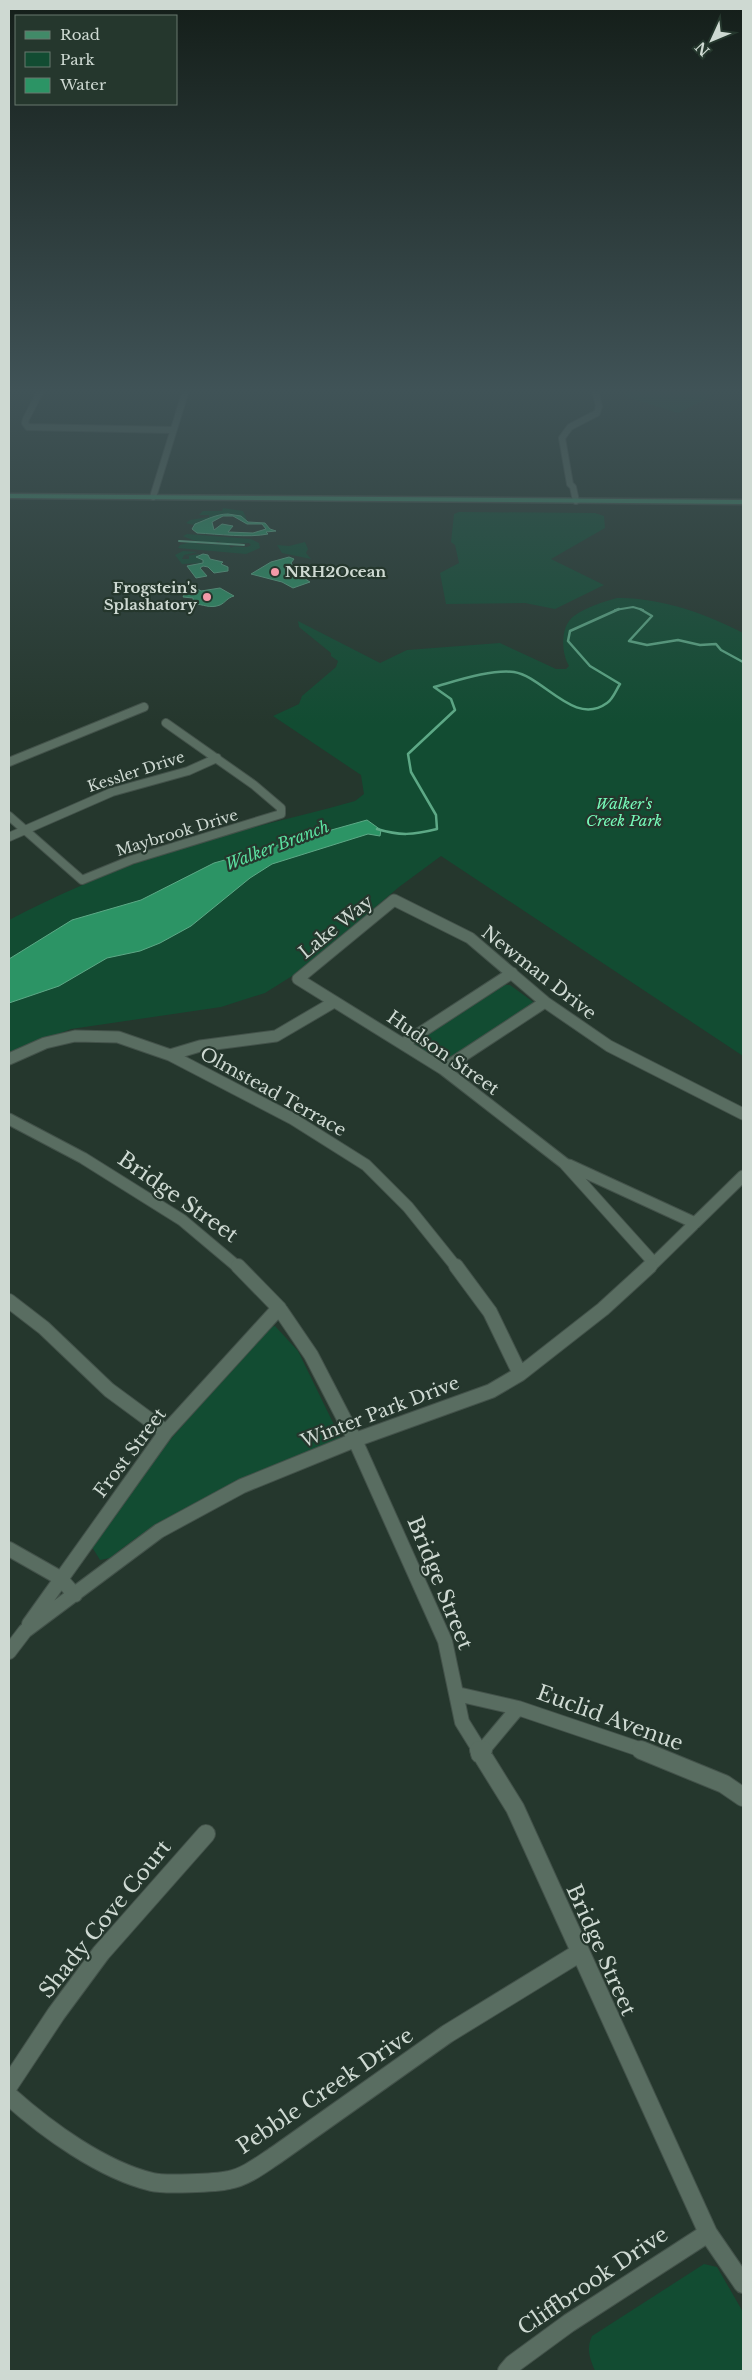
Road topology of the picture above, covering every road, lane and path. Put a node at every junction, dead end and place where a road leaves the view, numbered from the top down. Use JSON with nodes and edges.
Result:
{"nodes":[{"id":1,"x":585,"y":501,"type":"edge"},
{"id":2,"x":743,"y":502,"type":"edge"},
{"id":3,"x":166,"y":722,"type":"dead end"},
{"id":4,"x":9,"y":754,"type":"edge"},
{"id":5,"x":217,"y":758,"type":"junction"},
{"id":6,"x":9,"y":762,"type":"edge"},
{"id":7,"x":9,"y":816,"type":"edge"},
{"id":8,"x":24,"y":830,"type":"junction"},
{"id":9,"x":9,"y":836,"type":"edge"},
{"id":10,"x":394,"y":900,"type":"joint"},
{"id":11,"x":512,"y":973,"type":"junction"},
{"id":12,"x":298,"y":979,"type":"joint"},
{"id":13,"x":334,"y":1002,"type":"junction"},
{"id":14,"x":544,"y":1002,"type":"junction"},
{"id":15,"x":403,"y":1044,"type":"junction"},
{"id":16,"x":170,"y":1055,"type":"junction"},
{"id":17,"x":9,"y":1059,"type":"edge"},
{"id":18,"x":443,"y":1070,"type":"junction"},
{"id":19,"x":743,"y":1114,"type":"edge"},
{"id":20,"x":9,"y":1119,"type":"edge"},
{"id":21,"x":564,"y":1163,"type":"junction"},
{"id":22,"x":743,"y":1176,"type":"edge"},
{"id":23,"x":695,"y":1223,"type":"junction"},
{"id":24,"x":654,"y":1263,"type":"junction"},
{"id":25,"x":9,"y":1302,"type":"edge"},
{"id":26,"x":279,"y":1308,"type":"junction"},
{"id":27,"x":520,"y":1374,"type":"junction"},
{"id":28,"x":166,"y":1432,"type":"junction"},
{"id":29,"x":356,"y":1440,"type":"junction"},
{"id":30,"x":9,"y":1549,"type":"edge"},
{"id":31,"x":60,"y":1578,"type":"junction"},
{"id":32,"x":76,"y":1595,"type":"junction"},
{"id":33,"x":25,"y":1631,"type":"junction"},
{"id":34,"x":9,"y":1652,"type":"edge"},
{"id":35,"x":457,"y":1694,"type":"junction"},
{"id":36,"x":518,"y":1708,"type":"junction"},
{"id":37,"x":480,"y":1754,"type":"junction"},
{"id":38,"x":743,"y":1797,"type":"edge"},
{"id":39,"x":206,"y":1834,"type":"dead end"},
{"id":40,"x":579,"y":1953,"type":"junction"},
{"id":41,"x":9,"y":2085,"type":"edge"},
{"id":42,"x":9,"y":2096,"type":"edge"},
{"id":43,"x":708,"y":2233,"type":"junction"},
{"id":44,"x":743,"y":2284,"type":"edge"},
{"id":45,"x":507,"y":2371,"type":"edge"}],
"edges":[{"from":1,"to":2,"type":"main road"},
{"from":3,"to":5,"type":"street"},
{"from":4,"to":6,"type":"street"},
{"from":5,"to":8,"type":"street","name":"Kessler Drive"},
{"from":5,"to":8,"type":"street","name":"Maybrook Drive"},
{"from":7,"to":8,"type":"street"},
{"from":8,"to":9,"type":"street","name":"Kessler Drive"},
{"from":10,"to":11,"type":"street","name":"Newman Drive"},
{"from":10,"to":12,"type":"street","name":"Lake Way"},
{"from":11,"to":14,"type":"street","name":"Newman Drive"},
{"from":11,"to":15,"type":"street"},
{"from":12,"to":13,"type":"street","name":"Hudson Street"},
{"from":13,"to":15,"type":"street","name":"Hudson Street"},
{"from":13,"to":16,"type":"street"},
{"from":14,"to":18,"type":"street"},
{"from":14,"to":19,"type":"street","name":"Newman Drive"},
{"from":15,"to":18,"type":"street","name":"Hudson Street"},
{"from":16,"to":17,"type":"street"},
{"from":16,"to":27,"type":"street","name":"Olmstead Terrace"},
{"from":18,"to":21,"type":"street","name":"Hudson Street"},
{"from":20,"to":26,"type":"street","name":"Bridge Street"},
{"from":21,"to":23,"type":"street","name":"Hudson Street"},
{"from":21,"to":24,"type":"street","name":"Hudson Street"},
{"from":22,"to":23,"type":"street","name":"Winter Park Drive"},
{"from":23,"to":24,"type":"street","name":"Winter Park Drive"},
{"from":24,"to":27,"type":"street","name":"Winter Park Drive"},
{"from":25,"to":28,"type":"street"},
{"from":26,"to":28,"type":"street","name":"Frost Street"},
{"from":26,"to":29,"type":"street","name":"Bridge Street"},
{"from":27,"to":29,"type":"street","name":"Winter Park Drive"},
{"from":28,"to":31,"type":"street","name":"Frost Street"},
{"from":29,"to":32,"type":"street","name":"Winter Park Drive"},
{"from":29,"to":35,"type":"street","name":"Bridge Street"},
{"from":30,"to":31,"type":"street"},
{"from":31,"to":32,"type":"street"},
{"from":31,"to":33,"type":"street","name":"Frost Street"},
{"from":32,"to":33,"type":"street","name":"Winter Park Drive"},
{"from":33,"to":34,"type":"street","name":"Winter Park Drive"},
{"from":35,"to":36,"type":"street","name":"Euclid Avenue"},
{"from":35,"to":37,"type":"street","name":"Bridge Street"},
{"from":36,"to":37,"type":"street"},
{"from":36,"to":38,"type":"street","name":"Euclid Avenue"},
{"from":37,"to":40,"type":"street","name":"Bridge Street"},
{"from":39,"to":41,"type":"street","name":"Shady Cove Court"},
{"from":40,"to":42,"type":"street","name":"Pebble Creek Drive"},
{"from":40,"to":43,"type":"street","name":"Bridge Street"},
{"from":43,"to":44,"type":"street","name":"Bridge Street"},
{"from":43,"to":45,"type":"street","name":"Cliffbrook Drive"}]}
